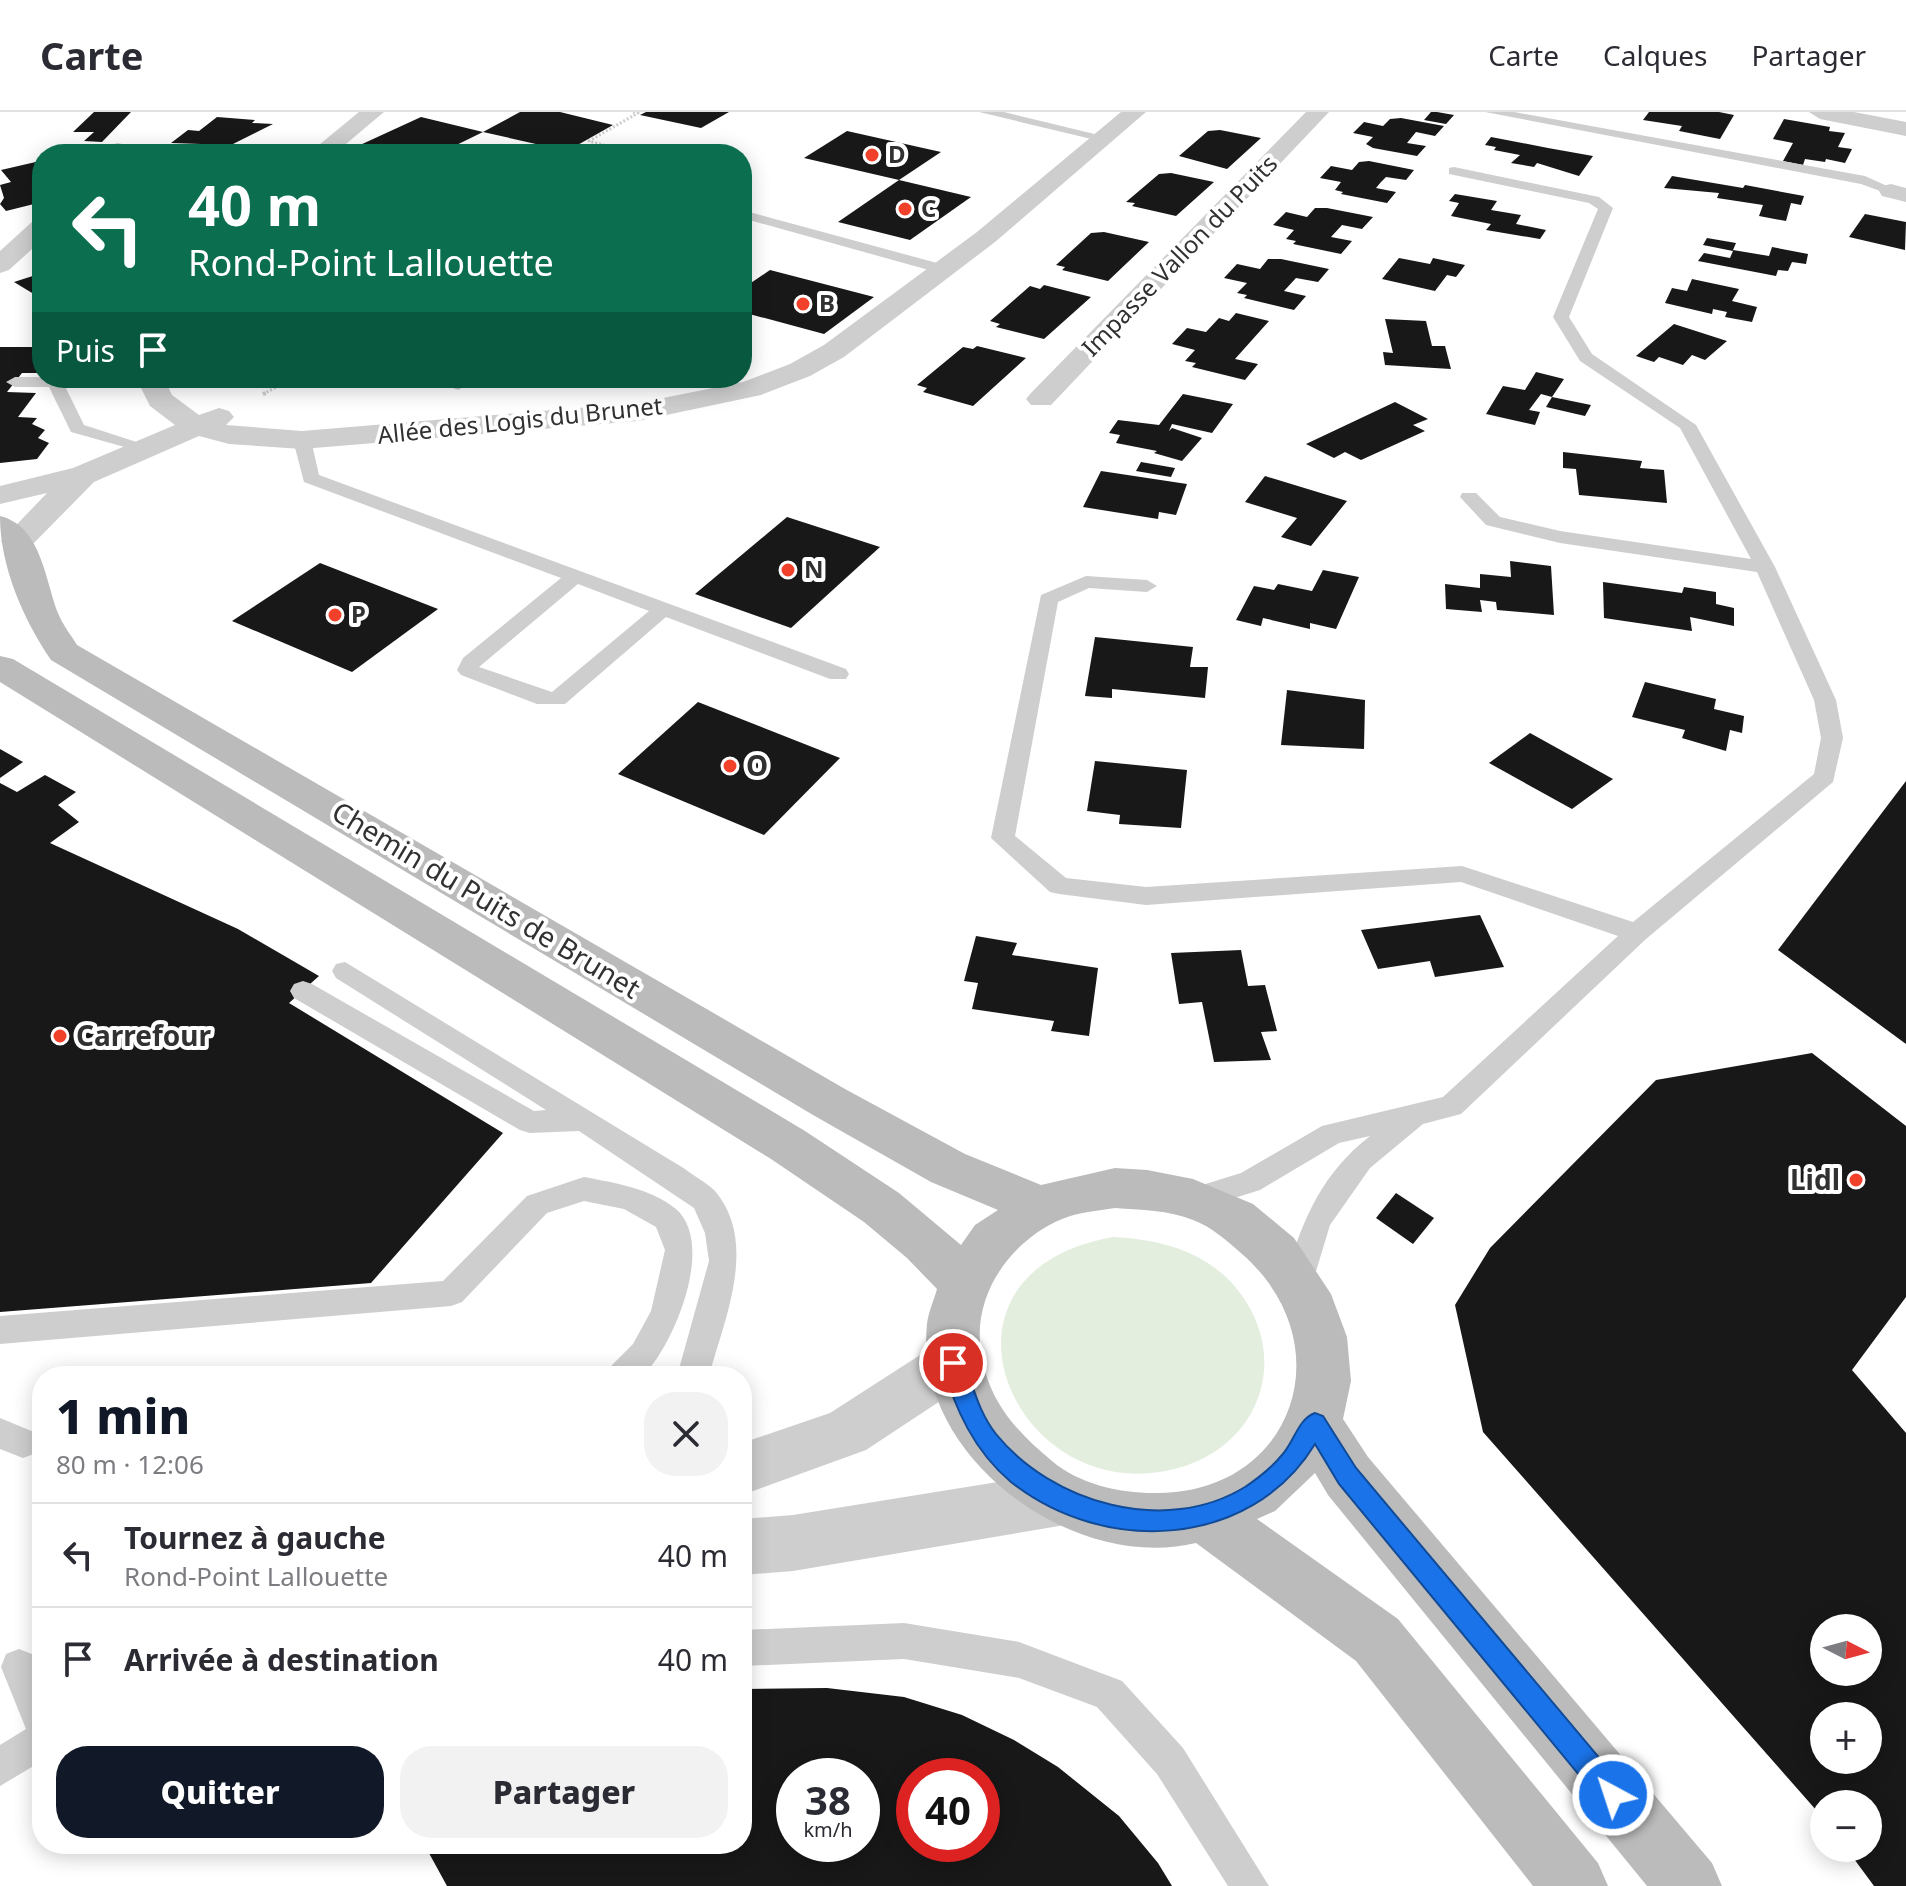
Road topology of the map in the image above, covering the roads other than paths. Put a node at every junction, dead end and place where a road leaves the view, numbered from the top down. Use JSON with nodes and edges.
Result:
{"nodes":[{"id":1,"x":373,"y":112,"type":"edge"},
{"id":2,"x":986,"y":112,"type":"edge"},
{"id":3,"x":1135,"y":112,"type":"edge"},
{"id":4,"x":1318,"y":112,"type":"edge"},
{"id":5,"x":1492,"y":112,"type":"edge"},
{"id":6,"x":1820,"y":112,"type":"edge"},
{"id":7,"x":1906,"y":129,"type":"edge"},
{"id":8,"x":1104,"y":138,"type":"junction"},
{"id":9,"x":333,"y":144,"type":"edge"},
{"id":10,"x":1454,"y":171,"type":"dead end"},
{"id":11,"x":1898,"y":193,"type":"edge"},
{"id":12,"x":752,"y":216,"type":"edge"},
{"id":13,"x":32,"y":235,"type":"edge"},
{"id":14,"x":0,"y":265,"type":"edge"},
{"id":15,"x":943,"y":269,"type":"junction"},
{"id":16,"x":32,"y":381,"type":"edge"},
{"id":17,"x":15,"y":382,"type":"dead end"},
{"id":18,"x":60,"y":388,"type":"edge"},
{"id":19,"x":155,"y":388,"type":"edge"},
{"id":20,"x":1041,"y":399,"type":"dead end"},
{"id":21,"x":226,"y":414,"type":"dead end"},
{"id":22,"x":196,"y":426,"type":"junction"},
{"id":23,"x":302,"y":440,"type":"junction"},
{"id":24,"x":146,"y":448,"type":"junction"},
{"id":25,"x":83,"y":475,"type":"junction"},
{"id":26,"x":0,"y":495,"type":"edge"},
{"id":27,"x":1469,"y":497,"type":"dead end"},
{"id":28,"x":6,"y":541,"type":"edge"},
{"id":29,"x":1765,"y":567,"type":"junction"},
{"id":30,"x":576,"y":576,"type":"junction"},
{"id":31,"x":1147,"y":586,"type":"dead end"},
{"id":32,"x":663,"y":609,"type":"junction"},
{"id":33,"x":0,"y":667,"type":"edge"},
{"id":34,"x":838,"y":674,"type":"dead end"},
{"id":35,"x":1637,"y":933,"type":"junction"},
{"id":36,"x":345,"y":971,"type":"dead end"},
{"id":37,"x":303,"y":991,"type":"dead end"},
{"id":38,"x":1416,"y":1117,"type":"junction"},
{"id":39,"x":582,"y":1120,"type":"junction"},
{"id":40,"x":1193,"y":1199,"type":"junction"},
{"id":41,"x":1041,"y":1206,"type":"junction"},
{"id":42,"x":1300,"y":1279,"type":"junction"},
{"id":43,"x":964,"y":1284,"type":"junction"},
{"id":44,"x":0,"y":1330,"type":"edge"},
{"id":45,"x":953,"y":1363,"type":"junction"},
{"id":46,"x":632,"y":1366,"type":"edge"},
{"id":47,"x":696,"y":1366,"type":"edge"},
{"id":48,"x":1315,"y":1423,"type":"junction"},
{"id":49,"x":752,"y":1465,"type":"edge"},
{"id":50,"x":1059,"y":1499,"type":"junction"},
{"id":51,"x":1204,"y":1515,"type":"junction"},
{"id":52,"x":752,"y":1546,"type":"edge"},
{"id":53,"x":752,"y":1648,"type":"edge"},
{"id":54,"x":19,"y":1667,"type":"dead end"},
{"id":55,"x":32,"y":1699,"type":"edge"},
{"id":56,"x":32,"y":1746,"type":"edge"},
{"id":57,"x":0,"y":1767,"type":"edge"},
{"id":58,"x":1250,"y":1886,"type":"edge"},
{"id":59,"x":1575,"y":1886,"type":"edge"},
{"id":60,"x":1689,"y":1886,"type":"edge"}],
"edges":[{"from":1,"to":9,"type":"street"},
{"from":2,"to":8,"type":"lane"},
{"from":3,"to":8,"type":"street","name":"Allée des Logis du Brunet"},
{"from":4,"to":20,"type":"street","name":"Impasse Vallon du Puits"},
{"from":5,"to":11,"type":"lane"},
{"from":6,"to":7,"type":"street"},
{"from":8,"to":15,"type":"street","name":"Allée des Logis du Brunet"},
{"from":10,"to":29,"type":"lane"},
{"from":12,"to":15,"type":"lane"},
{"from":13,"to":14,"type":"street"},
{"from":15,"to":23,"type":"street","name":"Allée des Logis du Brunet"},
{"from":16,"to":17,"type":"lane"},
{"from":18,"to":24,"type":"lane"},
{"from":19,"to":22,"type":"street","name":"Allée des Logis du Brunet"},
{"from":21,"to":22,"type":"street"},
{"from":22,"to":23,"type":"street","name":"Allée des Logis du Brunet"},
{"from":22,"to":24,"type":"street"},
{"from":23,"to":30,"type":"lane"},
{"from":24,"to":25,"type":"street"},
{"from":25,"to":26,"type":"street"},
{"from":25,"to":28,"type":"street"},
{"from":27,"to":29,"type":"lane"},
{"from":28,"to":41,"type":"street","name":"Chemin du Puits de Brunet"},
{"from":29,"to":35,"type":"lane"},
{"from":30,"to":32,"type":"lane"},
{"from":30,"to":32,"type":"lane"},
{"from":31,"to":35,"type":"lane"},
{"from":32,"to":34,"type":"lane"},
{"from":33,"to":43,"type":"street","name":"Chemin du Puits de Brunet"},
{"from":35,"to":38,"type":"lane"},
{"from":36,"to":39,"type":"lane"},
{"from":37,"to":39,"type":"lane"},
{"from":38,"to":40,"type":"lane"},
{"from":38,"to":42,"type":"lane"},
{"from":39,"to":47,"type":"lane"},
{"from":40,"to":41,"type":"street"},
{"from":40,"to":42,"type":"street"},
{"from":41,"to":43,"type":"street"},
{"from":42,"to":48,"type":"street"},
{"from":43,"to":45,"type":"street"},
{"from":44,"to":46,"type":"lane"},
{"from":45,"to":49,"type":"street"},
{"from":45,"to":50,"type":"street"},
{"from":48,"to":51,"type":"street"},
{"from":48,"to":60,"type":"street"},
{"from":50,"to":51,"type":"street"},
{"from":50,"to":52,"type":"street"},
{"from":51,"to":59,"type":"street"},
{"from":53,"to":58,"type":"lane"},
{"from":54,"to":55,"type":"lane"},
{"from":56,"to":57,"type":"lane"}]}
